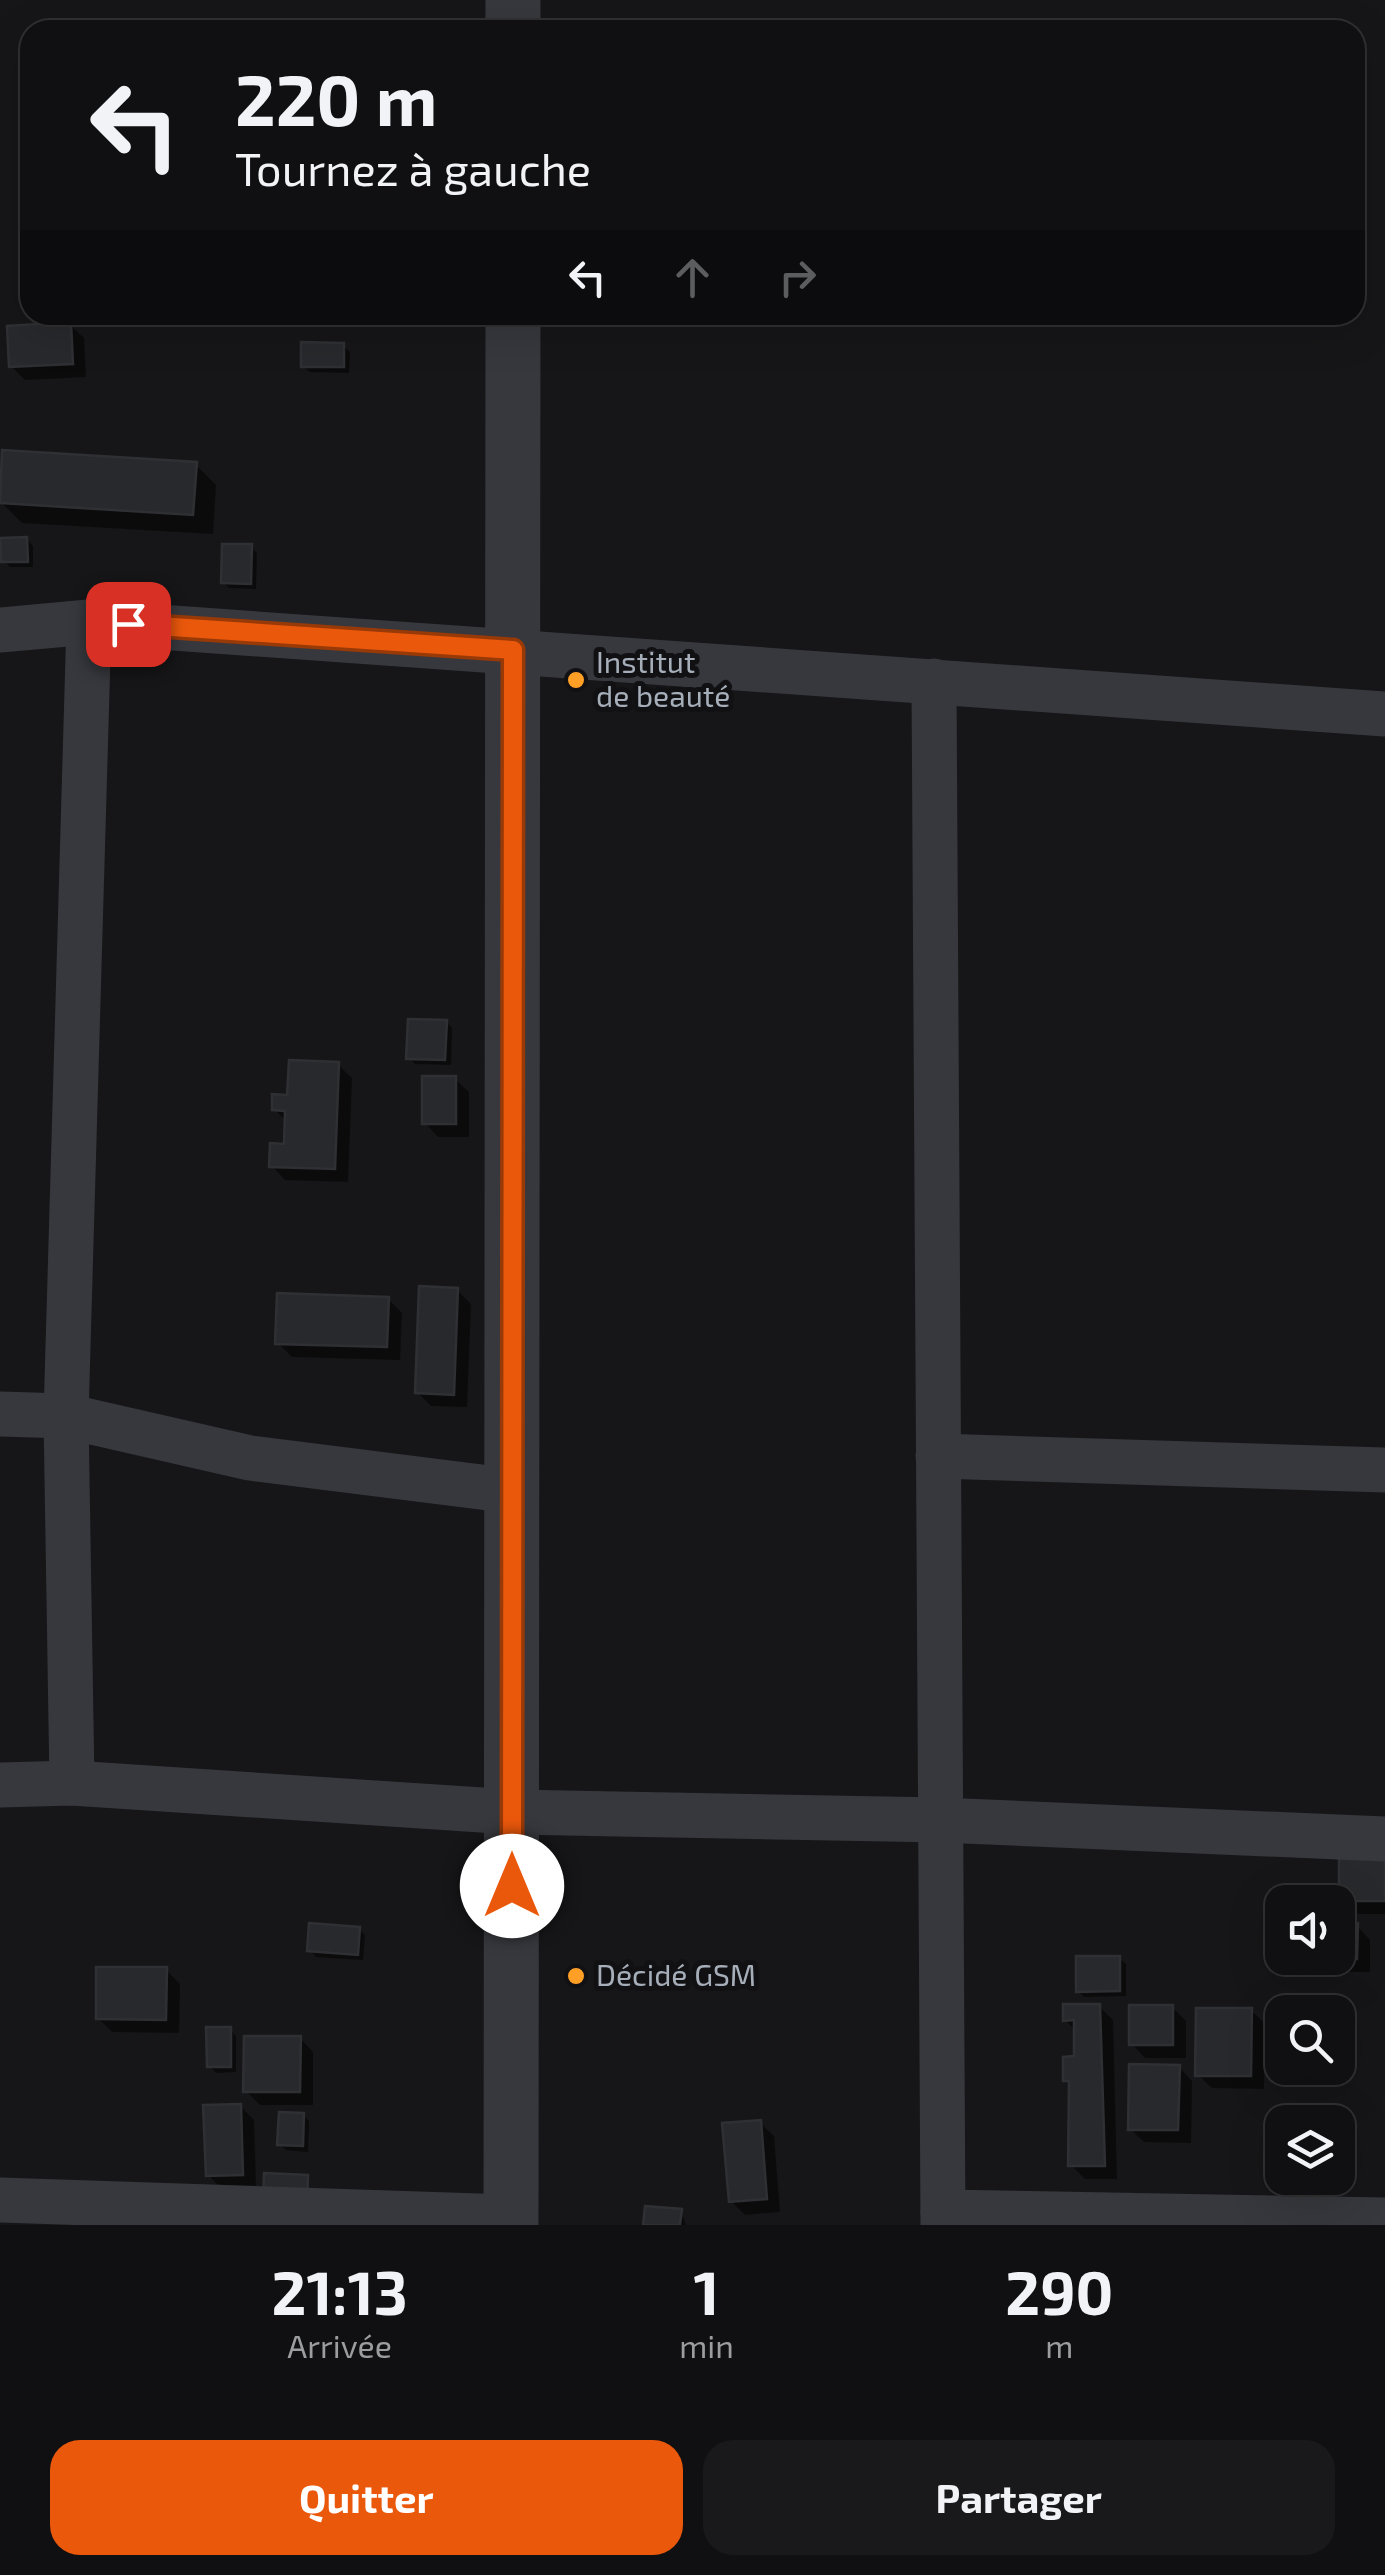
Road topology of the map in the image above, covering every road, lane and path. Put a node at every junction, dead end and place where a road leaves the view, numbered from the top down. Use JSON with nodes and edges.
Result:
{"nodes":[{"id":1,"x":513,"y":325,"type":"edge"},
{"id":2,"x":89,"y":622,"type":"junction"},
{"id":3,"x":0,"y":630,"type":"edge"},
{"id":4,"x":513,"y":650,"type":"junction"},
{"id":5,"x":934,"y":681,"type":"junction"},
{"id":6,"x":1385,"y":714,"type":"edge"},
{"id":7,"x":0,"y":1414,"type":"edge"},
{"id":8,"x":66,"y":1416,"type":"junction"},
{"id":9,"x":938,"y":1456,"type":"junction"},
{"id":10,"x":1385,"y":1470,"type":"edge"},
{"id":11,"x":512,"y":1491,"type":"junction"},
{"id":12,"x":72,"y":1783,"type":"junction"},
{"id":13,"x":0,"y":1785,"type":"edge"},
{"id":14,"x":512,"y":1812,"type":"junction"},
{"id":15,"x":940,"y":1820,"type":"junction"},
{"id":16,"x":1385,"y":1839,"type":"edge"},
{"id":17,"x":0,"y":2200,"type":"edge"},
{"id":18,"x":138,"y":2215,"type":"edge"},
{"id":19,"x":943,"y":2219,"type":"edge"},
{"id":20,"x":1385,"y":2220,"type":"edge"},
{"id":21,"x":512,"y":2221,"type":"edge"}],
"edges":[{"from":1,"to":4,"type":"street"},
{"from":2,"to":3,"type":"street"},
{"from":2,"to":4,"type":"street"},
{"from":2,"to":8,"type":"street"},
{"from":4,"to":5,"type":"street"},
{"from":4,"to":11,"type":"street"},
{"from":5,"to":6,"type":"street"},
{"from":5,"to":9,"type":"street"},
{"from":7,"to":8,"type":"street"},
{"from":8,"to":11,"type":"street"},
{"from":8,"to":12,"type":"street"},
{"from":9,"to":10,"type":"street"},
{"from":9,"to":15,"type":"street"},
{"from":11,"to":14,"type":"street"},
{"from":12,"to":13,"type":"street"},
{"from":12,"to":14,"type":"street"},
{"from":14,"to":15,"type":"street"},
{"from":14,"to":21,"type":"street"},
{"from":15,"to":16,"type":"street"},
{"from":15,"to":19,"type":"street"},
{"from":17,"to":18,"type":"street"},
{"from":18,"to":21,"type":"street"},
{"from":19,"to":20,"type":"street"}]}
